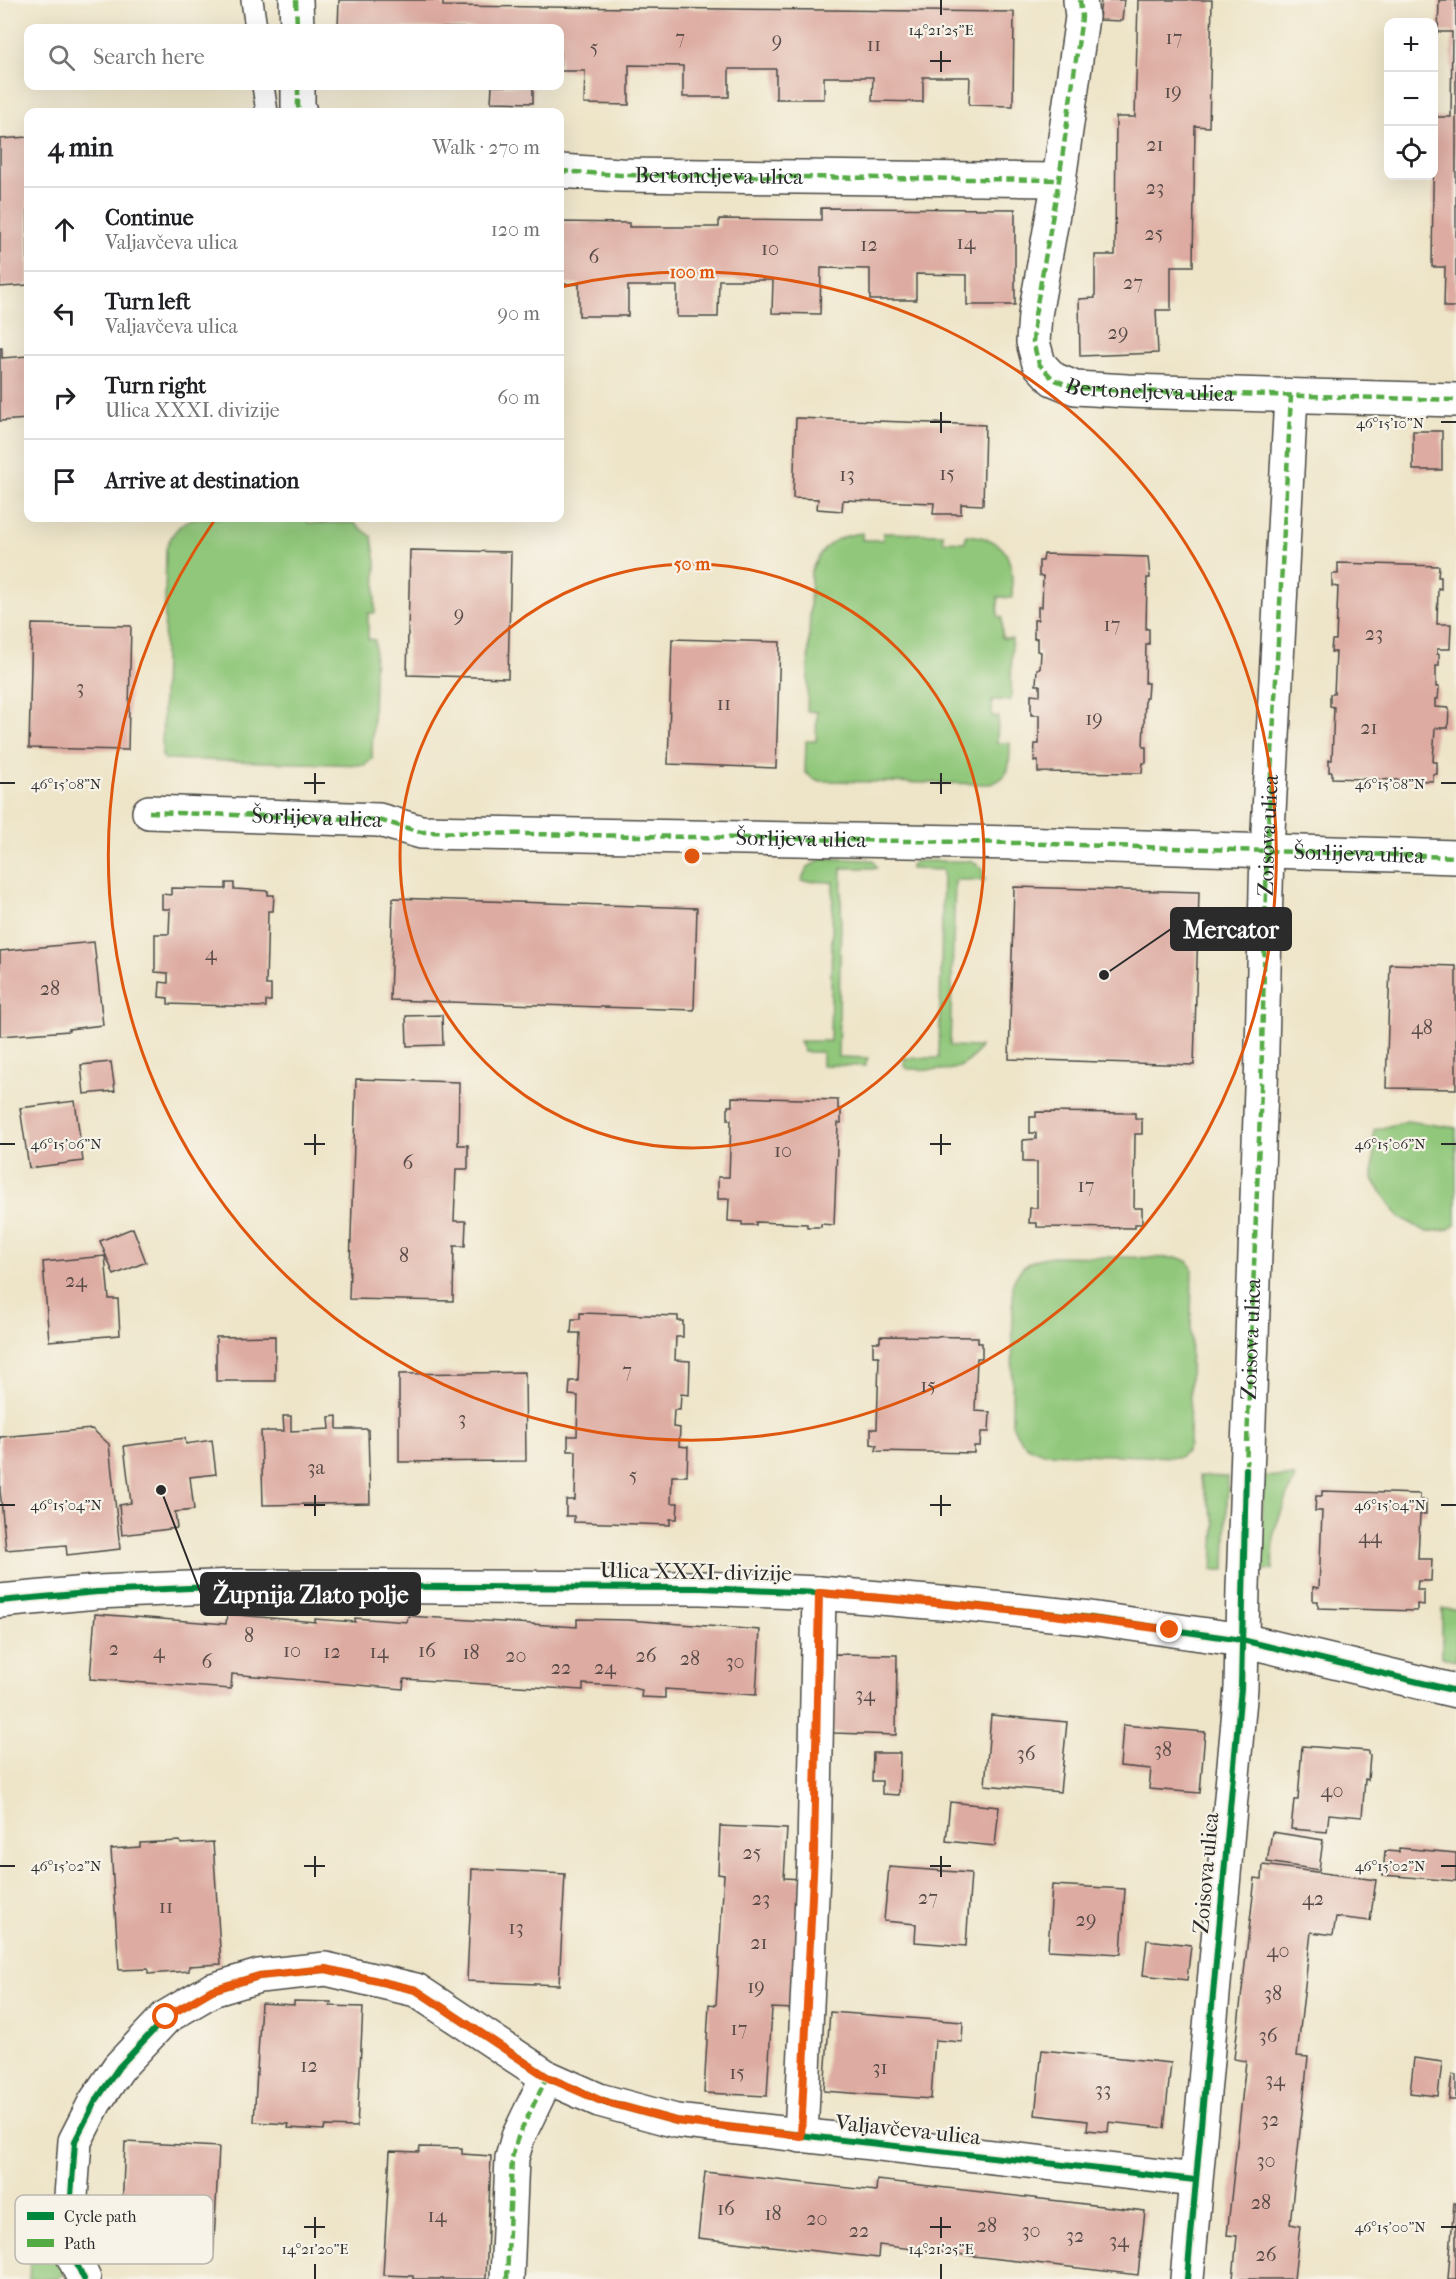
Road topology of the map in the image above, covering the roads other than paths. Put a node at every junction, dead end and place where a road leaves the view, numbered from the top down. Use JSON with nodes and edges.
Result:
{"nodes":[{"id":1,"x":252,"y":0,"type":"edge"},
{"id":2,"x":296,"y":0,"type":"edge"},
{"id":3,"x":1080,"y":0,"type":"edge"},
{"id":4,"x":255,"y":24,"type":"edge"},
{"id":5,"x":297,"y":24,"type":"edge"},
{"id":6,"x":264,"y":90,"type":"edge"},
{"id":7,"x":298,"y":90,"type":"edge"},
{"id":8,"x":266,"y":108,"type":"edge"},
{"id":9,"x":299,"y":108,"type":"edge"},
{"id":10,"x":564,"y":171,"type":"edge"},
{"id":11,"x":1059,"y":180,"type":"junction"},
{"id":12,"x":1291,"y":396,"type":"junction"},
{"id":13,"x":1456,"y":400,"type":"edge"},
{"id":14,"x":149,"y":812,"type":"dead end"},
{"id":15,"x":1267,"y":850,"type":"junction"},
{"id":16,"x":1456,"y":857,"type":"edge"},
{"id":17,"x":819,"y":1593,"type":"junction"},
{"id":18,"x":0,"y":1601,"type":"edge"},
{"id":19,"x":1242,"y":1640,"type":"junction"},
{"id":20,"x":1456,"y":1691,"type":"edge"},
{"id":21,"x":547,"y":2077,"type":"junction"},
{"id":22,"x":801,"y":2136,"type":"junction"},
{"id":23,"x":1196,"y":2180,"type":"junction"},
{"id":24,"x":71,"y":2195,"type":"edge"},
{"id":25,"x":77,"y":2264,"type":"edge"},
{"id":26,"x":84,"y":2279,"type":"edge"},
{"id":27,"x":507,"y":2279,"type":"edge"},
{"id":28,"x":1187,"y":2279,"type":"edge"}],
"edges":[{"from":1,"to":4,"type":"lane"},
{"from":2,"to":5,"type":"street"},
{"from":3,"to":11,"type":"street","name":"Bertoncljeva ulica"},
{"from":6,"to":8,"type":"lane"},
{"from":7,"to":9,"type":"street"},
{"from":10,"to":11,"type":"street","name":"Bertoncljeva ulica"},
{"from":11,"to":12,"type":"street","name":"Bertoncljeva ulica"},
{"from":12,"to":13,"type":"street","name":"Bertoncljeva ulica"},
{"from":12,"to":15,"type":"street","name":"Zoisova ulica"},
{"from":14,"to":15,"type":"street","name":"Šorlijeva ulica"},
{"from":15,"to":16,"type":"street","name":"Šorlijeva ulica"},
{"from":15,"to":19,"type":"street","name":"Zoisova ulica"},
{"from":17,"to":18,"type":"street","name":"Ulica XXXI. divizije"},
{"from":17,"to":19,"type":"street","name":"Ulica XXXI. divizije"},
{"from":17,"to":22,"type":"street","name":"Valjavčeva ulica"},
{"from":19,"to":20,"type":"street","name":"Ulica XXXI. divizije"},
{"from":19,"to":23,"type":"street","name":"Zoisova ulica"},
{"from":21,"to":22,"type":"street","name":"Valjavčeva ulica"},
{"from":21,"to":24,"type":"street","name":"Valjavčeva ulica"},
{"from":21,"to":27,"type":"street"},
{"from":22,"to":23,"type":"street","name":"Valjavčeva ulica"},
{"from":23,"to":28,"type":"street","name":"Zoisova ulica"},
{"from":25,"to":26,"type":"street","name":"Valjavčeva ulica"}]}
